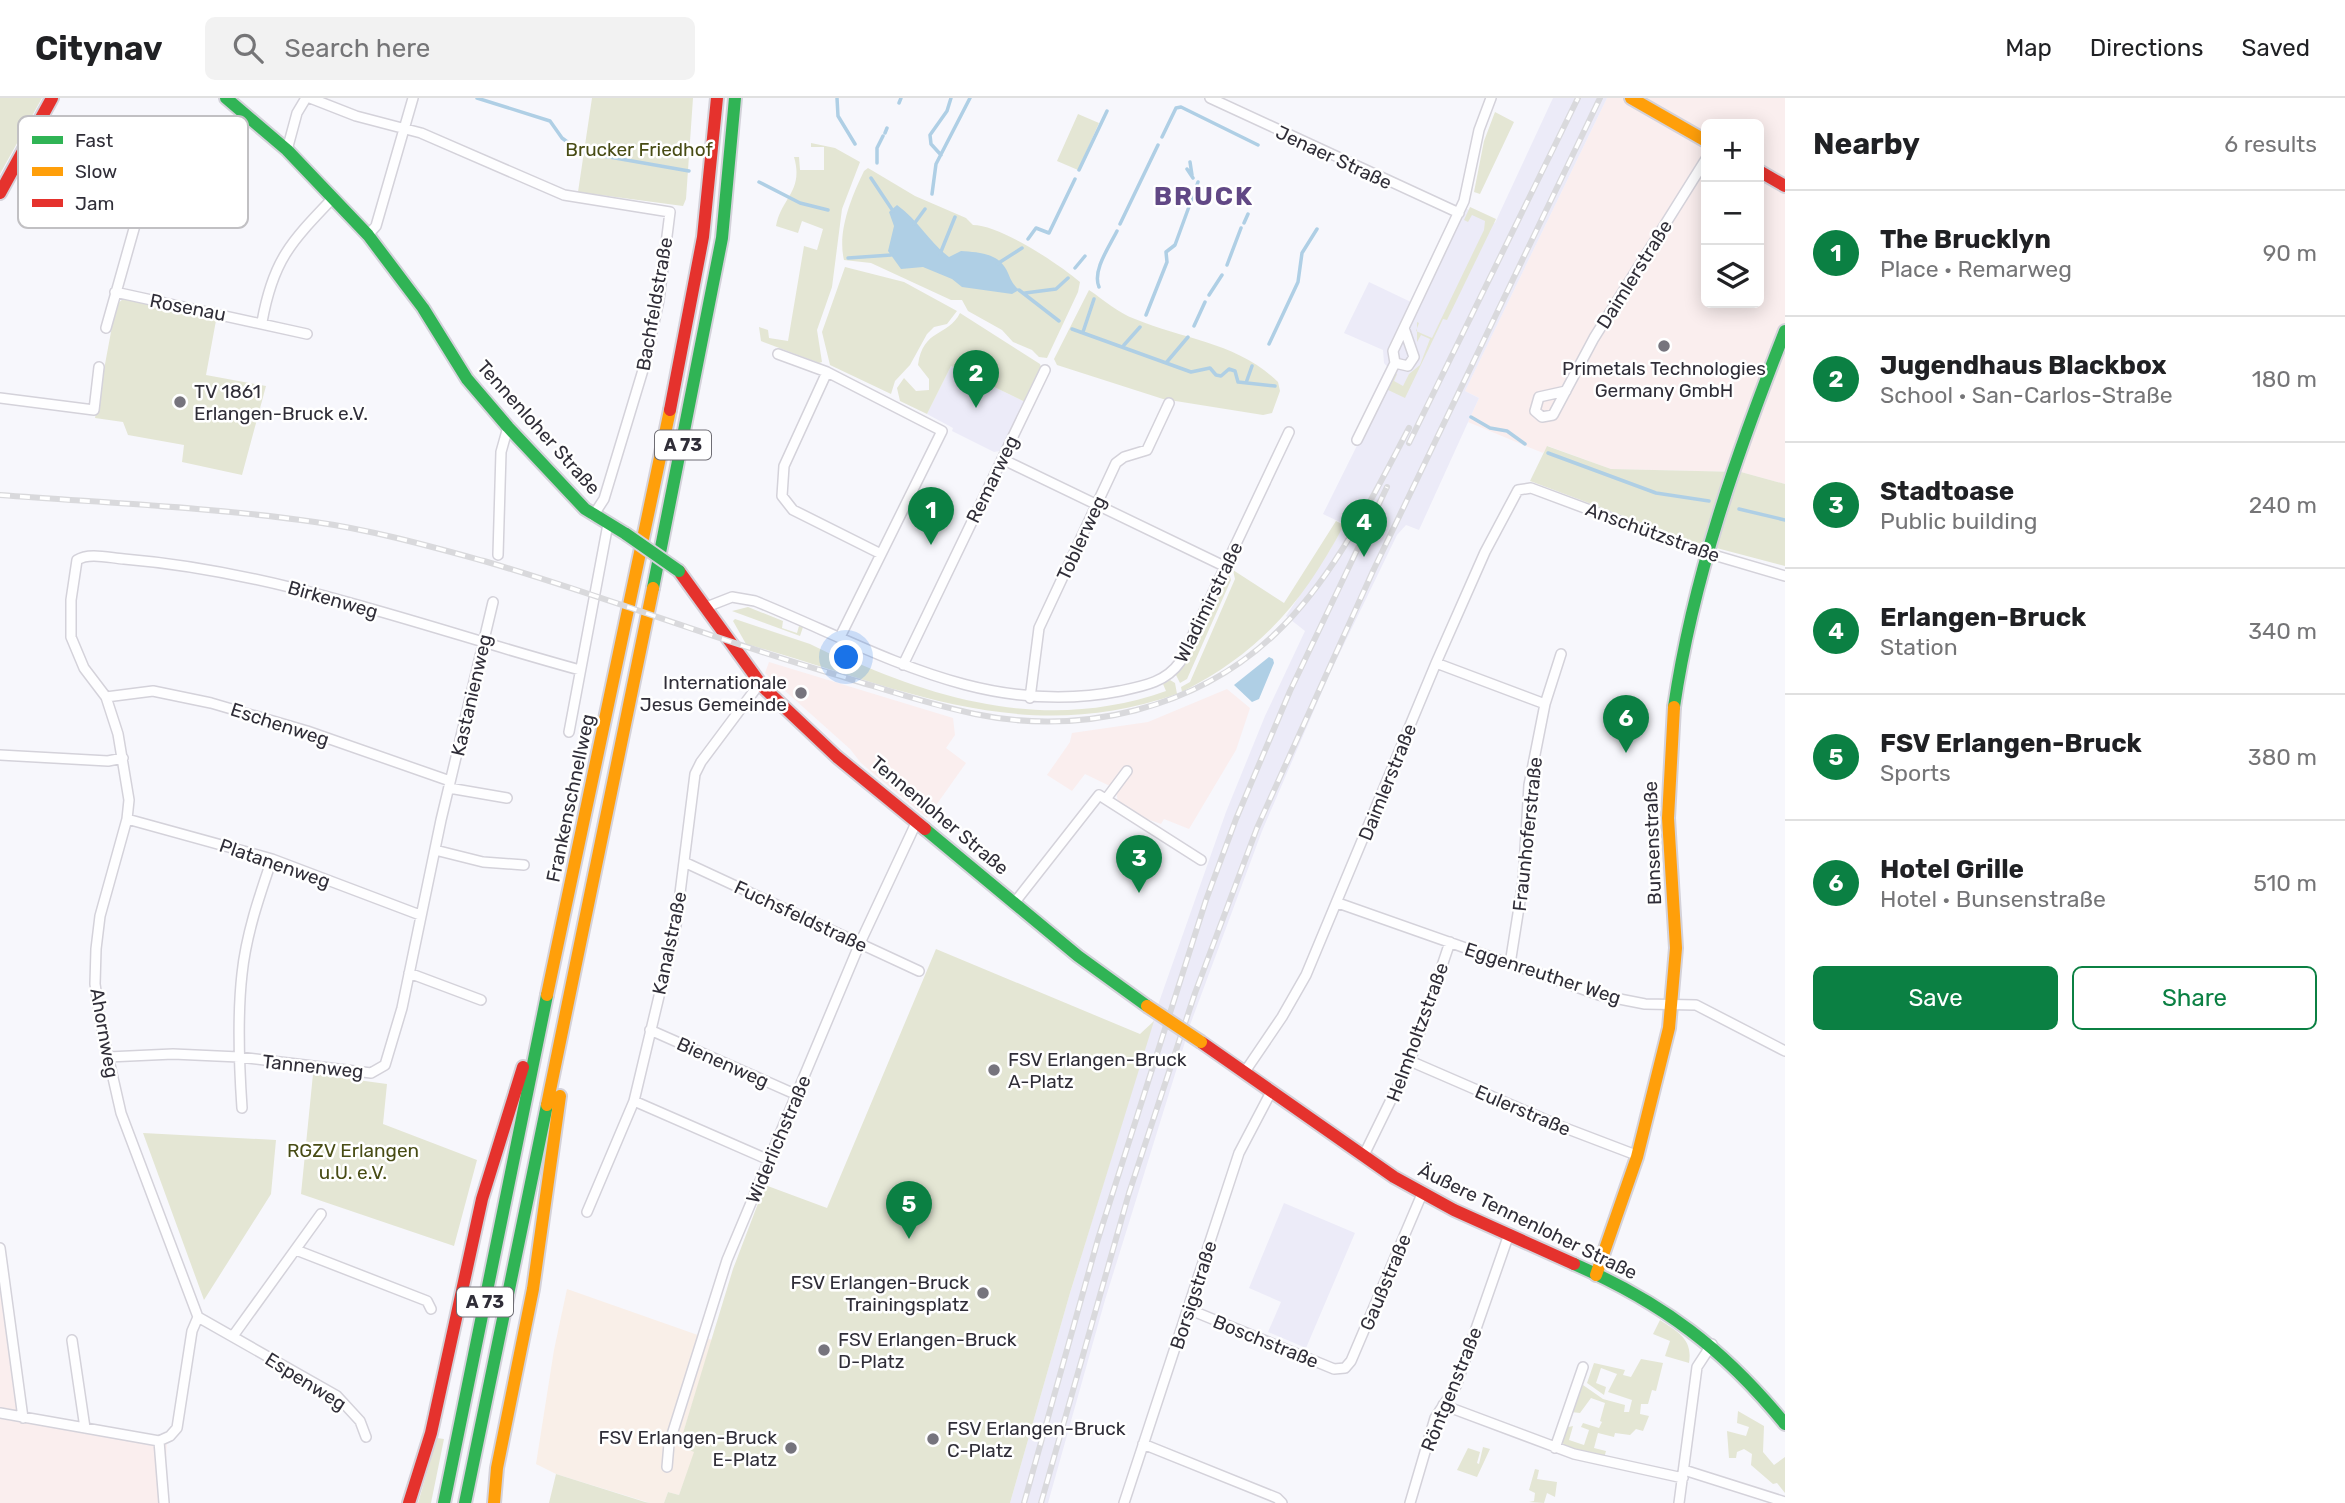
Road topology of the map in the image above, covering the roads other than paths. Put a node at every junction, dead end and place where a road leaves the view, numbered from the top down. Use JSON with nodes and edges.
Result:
{"nodes":[{"id":1,"x":52,"y":98,"type":"edge"},
{"id":2,"x":226,"y":98,"type":"edge"},
{"id":3,"x":308,"y":98,"type":"edge"},
{"id":4,"x":413,"y":98,"type":"edge"},
{"id":5,"x":717,"y":98,"type":"edge"},
{"id":6,"x":735,"y":98,"type":"edge"},
{"id":7,"x":1210,"y":98,"type":"edge"},
{"id":8,"x":1491,"y":98,"type":"edge"},
{"id":9,"x":1630,"y":98,"type":"edge"},
{"id":10,"x":42,"y":116,"type":"edge"},
{"id":11,"x":247,"y":116,"type":"edge"},
{"id":12,"x":248,"y":117,"type":"edge"},
{"id":13,"x":404,"y":128,"type":"junction"},
{"id":14,"x":1701,"y":138,"type":"edge"},
{"id":15,"x":287,"y":150,"type":"junction"},
{"id":16,"x":18,"y":160,"type":"edge"},
{"id":17,"x":1701,"y":167,"type":"edge"},
{"id":18,"x":1764,"y":174,"type":"edge"},
{"id":19,"x":1785,"y":186,"type":"edge"},
{"id":20,"x":0,"y":193,"type":"edge"},
{"id":21,"x":333,"y":198,"type":"junction"},
{"id":22,"x":1459,"y":213,"type":"junction"},
{"id":23,"x":134,"y":228,"type":"edge"},
{"id":24,"x":368,"y":235,"type":"junction"},
{"id":25,"x":115,"y":292,"type":"junction"},
{"id":26,"x":261,"y":322,"type":"junction"},
{"id":27,"x":106,"y":328,"type":"dead end"},
{"id":28,"x":1404,"y":328,"type":"junction"},
{"id":29,"x":1785,"y":331,"type":"edge"},
{"id":30,"x":307,"y":334,"type":"dead end"},
{"id":31,"x":778,"y":354,"type":"dead end"},
{"id":32,"x":1395,"y":363,"type":"junction"},
{"id":33,"x":99,"y":367,"type":"dead end"},
{"id":34,"x":1045,"y":370,"type":"dead end"},
{"id":35,"x":827,"y":372,"type":"junction"},
{"id":36,"x":1566,"y":391,"type":"dead end"},
{"id":37,"x":0,"y":398,"type":"edge"},
{"id":38,"x":1169,"y":403,"type":"dead end"},
{"id":39,"x":508,"y":427,"type":"junction"},
{"id":40,"x":1289,"y":432,"type":"dead end"},
{"id":41,"x":1359,"y":436,"type":"dead end"},
{"id":42,"x":1002,"y":459,"type":"junction"},
{"id":43,"x":1521,"y":489,"type":"joint"},
{"id":44,"x":1097,"y":505,"type":"junction"},
{"id":45,"x":593,"y":516,"type":"junction"},
{"id":46,"x":608,"y":524,"type":"junction"},
{"id":47,"x":881,"y":554,"type":"junction"},
{"id":48,"x":1709,"y":554,"type":"junction"},
{"id":49,"x":498,"y":555,"type":"dead end"},
{"id":50,"x":81,"y":557,"type":"joint"},
{"id":51,"x":1226,"y":566,"type":"junction"},
{"id":52,"x":1785,"y":576,"type":"edge"},
{"id":53,"x":493,"y":602,"type":"dead end"},
{"id":54,"x":709,"y":606,"type":"junction"},
{"id":55,"x":840,"y":637,"type":"junction"},
{"id":56,"x":483,"y":644,"type":"junction"},
{"id":57,"x":1562,"y":654,"type":"dead end"},
{"id":58,"x":1436,"y":663,"type":"junction"},
{"id":59,"x":903,"y":665,"type":"junction"},
{"id":60,"x":580,"y":670,"type":"junction"},
{"id":61,"x":760,"y":683,"type":"junction"},
{"id":62,"x":106,"y":697,"type":"junction"},
{"id":63,"x":1030,"y":698,"type":"junction"},
{"id":64,"x":1545,"y":704,"type":"junction"},
{"id":65,"x":569,"y":732,"type":"dead end"},
{"id":66,"x":0,"y":755,"type":"edge"},
{"id":67,"x":123,"y":758,"type":"junction"},
{"id":68,"x":1127,"y":771,"type":"dead end"},
{"id":69,"x":449,"y":785,"type":"junction"},
{"id":70,"x":508,"y":798,"type":"dead end"},
{"id":71,"x":1106,"y":799,"type":"junction"},
{"id":72,"x":127,"y":819,"type":"junction"},
{"id":73,"x":917,"y":821,"type":"junction"},
{"id":74,"x":435,"y":850,"type":"junction"},
{"id":75,"x":272,"y":859,"type":"junction"},
{"id":76,"x":1201,"y":860,"type":"dead end"},
{"id":77,"x":684,"y":862,"type":"junction"},
{"id":78,"x":524,"y":866,"type":"dead end"},
{"id":79,"x":1015,"y":902,"type":"junction"},
{"id":80,"x":1338,"y":903,"type":"junction"},
{"id":81,"x":420,"y":915,"type":"junction"},
{"id":82,"x":1450,"y":942,"type":"junction"},
{"id":83,"x":860,"y":943,"type":"junction"},
{"id":84,"x":1510,"y":964,"type":"junction"},
{"id":85,"x":919,"y":971,"type":"dead end"},
{"id":86,"x":409,"y":973,"type":"junction"},
{"id":87,"x":574,"y":983,"type":"junction"},
{"id":88,"x":547,"y":994,"type":"junction"},
{"id":89,"x":1135,"y":999,"type":"joint"},
{"id":90,"x":481,"y":1000,"type":"dead end"},
{"id":91,"x":1673,"y":1004,"type":"junction"},
{"id":92,"x":650,"y":1030,"type":"junction"},
{"id":93,"x":1785,"y":1051,"type":"edge"},
{"id":94,"x":108,"y":1057,"type":"junction"},
{"id":95,"x":239,"y":1057,"type":"junction"},
{"id":96,"x":1410,"y":1061,"type":"junction"},
{"id":97,"x":385,"y":1065,"type":"joint"},
{"id":98,"x":1244,"y":1073,"type":"junction"},
{"id":99,"x":1271,"y":1092,"type":"junction"},
{"id":100,"x":797,"y":1095,"type":"junction"},
{"id":101,"x":635,"y":1101,"type":"junction"},
{"id":102,"x":242,"y":1108,"type":"dead end"},
{"id":103,"x":1636,"y":1155,"type":"junction"},
{"id":104,"x":1363,"y":1157,"type":"junction"},
{"id":105,"x":769,"y":1160,"type":"junction"},
{"id":106,"x":1422,"y":1194,"type":"junction"},
{"id":107,"x":587,"y":1212,"type":"dead end"},
{"id":108,"x":321,"y":1214,"type":"dead end"},
{"id":109,"x":1508,"y":1237,"type":"junction"},
{"id":110,"x":0,"y":1248,"type":"edge"},
{"id":111,"x":296,"y":1250,"type":"junction"},
{"id":112,"x":1596,"y":1275,"type":"junction"},
{"id":113,"x":431,"y":1309,"type":"dead end"},
{"id":114,"x":1188,"y":1309,"type":"junction"},
{"id":115,"x":198,"y":1317,"type":"junction"},
{"id":116,"x":233,"y":1336,"type":"junction"},
{"id":117,"x":72,"y":1340,"type":"dead end"},
{"id":118,"x":1712,"y":1344,"type":"junction"},
{"id":119,"x":1583,"y":1367,"type":"dead end"},
{"id":120,"x":1345,"y":1368,"type":"joint"},
{"id":121,"x":1443,"y":1405,"type":"junction"},
{"id":122,"x":1781,"y":1410,"type":"edge"},
{"id":123,"x":0,"y":1413,"type":"edge"},
{"id":124,"x":23,"y":1418,"type":"junction"},
{"id":125,"x":1785,"y":1424,"type":"edge"},
{"id":126,"x":85,"y":1428,"type":"junction"},
{"id":127,"x":366,"y":1437,"type":"dead end"},
{"id":128,"x":159,"y":1441,"type":"junction"},
{"id":129,"x":1143,"y":1444,"type":"junction"},
{"id":130,"x":1555,"y":1448,"type":"junction"},
{"id":131,"x":667,"y":1467,"type":"dead end"},
{"id":132,"x":1684,"y":1474,"type":"junction"},
{"id":133,"x":1785,"y":1502,"type":"edge"},
{"id":134,"x":164,"y":1503,"type":"edge"},
{"id":135,"x":409,"y":1503,"type":"edge"},
{"id":136,"x":444,"y":1503,"type":"edge"},
{"id":137,"x":465,"y":1503,"type":"edge"},
{"id":138,"x":494,"y":1503,"type":"edge"},
{"id":139,"x":1124,"y":1503,"type":"edge"},
{"id":140,"x":1282,"y":1503,"type":"edge"},
{"id":141,"x":1410,"y":1503,"type":"edge"},
{"id":142,"x":1679,"y":1503,"type":"edge"}],
"edges":[{"from":1,"to":10,"type":"main road"},
{"from":2,"to":11,"type":"main road","name":"Tennenloher Straße"},
{"from":3,"to":13,"type":"street","name":"Bachfeldstraße"},
{"from":3,"to":15,"type":"street","name":"Bachfeldstraße"},
{"from":4,"to":13,"type":"street"},
{"from":5,"to":88,"type":"main road","name":"Frankenschnellweg","number":"A 73"},
{"from":6,"to":87,"type":"main road","name":"Frankenschnellweg","number":"A 73"},
{"from":7,"to":22,"type":"street","name":"Jenaer Straße"},
{"from":8,"to":22,"type":"street"},
{"from":9,"to":14,"type":"main road"},
{"from":12,"to":15,"type":"main road","name":"Tennenloher Straße"},
{"from":13,"to":24,"type":"street"},
{"from":13,"to":45,"type":"street","name":"Bachfeldstraße"},
{"from":15,"to":21,"type":"main road","name":"Tennenloher Straße"},
{"from":16,"to":20,"type":"main road"},
{"from":17,"to":36,"type":"street","name":"Daimlerstraße"},
{"from":18,"to":19,"type":"main road"},
{"from":21,"to":24,"type":"main road","name":"Tennenloher Straße"},
{"from":21,"to":26,"type":"street"},
{"from":22,"to":28,"type":"street"},
{"from":23,"to":25,"type":"street"},
{"from":24,"to":39,"type":"main road","name":"Tennenloher Straße"},
{"from":25,"to":26,"type":"street","name":"Rosenau"},
{"from":25,"to":27,"type":"street"},
{"from":26,"to":30,"type":"street","name":"Rosenau"},
{"from":28,"to":32,"type":"street"},
{"from":28,"to":32,"type":"street"},
{"from":29,"to":48,"type":"main road","name":"Bunsenstraße"},
{"from":31,"to":35,"type":"street"},
{"from":32,"to":41,"type":"street"},
{"from":33,"to":37,"type":"street"},
{"from":34,"to":42,"type":"street","name":"Remarweg"},
{"from":35,"to":47,"type":"street"},
{"from":35,"to":47,"type":"street"},
{"from":38,"to":44,"type":"street","name":"Toblerweg"},
{"from":39,"to":45,"type":"main road","name":"Tennenloher Straße"},
{"from":39,"to":49,"type":"street"},
{"from":40,"to":51,"type":"street","name":"Wladimirstraße"},
{"from":42,"to":44,"type":"street"},
{"from":42,"to":59,"type":"street","name":"Remarweg"},
{"from":43,"to":48,"type":"street","name":"Anschützstraße"},
{"from":43,"to":58,"type":"street","name":"Daimlerstraße"},
{"from":44,"to":51,"type":"street"},
{"from":44,"to":63,"type":"street","name":"Toblerweg"},
{"from":45,"to":46,"type":"main road","name":"Tennenloher Straße"},
{"from":46,"to":54,"type":"main road","name":"Tennenloher Straße","bridge":true},
{"from":46,"to":60,"type":"street"},
{"from":47,"to":55,"type":"street"},
{"from":48,"to":52,"type":"street","name":"Anschützstraße"},
{"from":48,"to":91,"type":"main road","name":"Bunsenstraße"},
{"from":50,"to":56,"type":"street","name":"Birkenweg"},
{"from":50,"to":62,"type":"street","name":"Ahornweg"},
{"from":51,"to":63,"type":"street","name":"Wladimirstraße"},
{"from":53,"to":56,"type":"street","name":"Kastanienweg"},
{"from":54,"to":55,"type":"street","name":"Wladimirstraße"},
{"from":54,"to":61,"type":"main road","name":"Tennenloher Straße"},
{"from":55,"to":59,"type":"street","name":"Wladimirstraße"},
{"from":56,"to":60,"type":"street","name":"Birkenweg"},
{"from":56,"to":69,"type":"street","name":"Kastanienweg"},
{"from":57,"to":64,"type":"street","name":"Fraunhoferstraße"},
{"from":58,"to":64,"type":"street"},
{"from":58,"to":80,"type":"street","name":"Daimlerstraße"},
{"from":59,"to":63,"type":"street","name":"Wladimirstraße"},
{"from":60,"to":65,"type":"street"},
{"from":61,"to":73,"type":"main road","name":"Tennenloher Straße"},
{"from":61,"to":77,"type":"street","name":"Kanalstraße"},
{"from":62,"to":67,"type":"street","name":"Ahornweg"},
{"from":62,"to":69,"type":"street","name":"Eschenweg"},
{"from":64,"to":84,"type":"street","name":"Fraunhoferstraße"},
{"from":66,"to":67,"type":"street"},
{"from":67,"to":72,"type":"street","name":"Ahornweg"},
{"from":68,"to":71,"type":"street"},
{"from":69,"to":70,"type":"street"},
{"from":69,"to":74,"type":"street","name":"Kastanienweg"},
{"from":71,"to":76,"type":"street"},
{"from":71,"to":79,"type":"street"},
{"from":72,"to":75,"type":"street","name":"Platanenweg"},
{"from":72,"to":94,"type":"street","name":"Ahornweg"},
{"from":73,"to":79,"type":"main road","name":"Tennenloher Straße"},
{"from":73,"to":83,"type":"street","name":"Widerlichstraße"},
{"from":74,"to":78,"type":"street"},
{"from":74,"to":81,"type":"street","name":"Kastanienweg"},
{"from":75,"to":81,"type":"street","name":"Platanenweg"},
{"from":75,"to":95,"type":"street"},
{"from":77,"to":83,"type":"street","name":"Fuchsfeldstraße"},
{"from":77,"to":92,"type":"street","name":"Kanalstraße"},
{"from":79,"to":89,"type":"main road","name":"Tennenloher Straße"},
{"from":80,"to":82,"type":"street","name":"Eggenreuther Weg"},
{"from":80,"to":98,"type":"street","name":"Daimlerstraße"},
{"from":81,"to":86,"type":"street","name":"Kastanienweg"},
{"from":82,"to":84,"type":"street","name":"Eggenreuther Weg"},
{"from":82,"to":96,"type":"street","name":"Helmholtzstraße"},
{"from":83,"to":85,"type":"street","name":"Fuchsfeldstraße"},
{"from":83,"to":100,"type":"street","name":"Widerlichstraße"},
{"from":84,"to":91,"type":"street","name":"Eggenreuther Weg"},
{"from":86,"to":90,"type":"street"},
{"from":86,"to":97,"type":"street","name":"Kastanienweg"},
{"from":87,"to":137,"type":"main road","name":"Frankenschnellweg","number":"A 73"},
{"from":87,"to":138,"type":"main road"},
{"from":88,"to":135,"type":"main road"},
{"from":88,"to":136,"type":"main road","name":"Frankenschnellweg","number":"A 73"},
{"from":89,"to":98,"type":"main road","name":"Äußere Tennenloher Straße","bridge":true},
{"from":91,"to":93,"type":"street","name":"Eggenreuther Weg"},
{"from":91,"to":103,"type":"main road","name":"Bunsenstraße"},
{"from":92,"to":100,"type":"street","name":"Bienenweg"},
{"from":92,"to":101,"type":"street","name":"Kanalstraße"},
{"from":94,"to":95,"type":"street","name":"Tannenweg"},
{"from":94,"to":115,"type":"street","name":"Ahornweg"},
{"from":95,"to":97,"type":"street","name":"Tannenweg"},
{"from":95,"to":102,"type":"street","name":"Tannenweg"},
{"from":96,"to":103,"type":"street","name":"Eulerstraße"},
{"from":96,"to":104,"type":"street","name":"Helmholtzstraße"},
{"from":98,"to":99,"type":"main road","name":"Äußere Tennenloher Straße"},
{"from":99,"to":104,"type":"main road","name":"Äußere Tennenloher Straße"},
{"from":99,"to":114,"type":"street","name":"Borsigstraße"},
{"from":100,"to":105,"type":"street","name":"Widerlichstraße"},
{"from":101,"to":105,"type":"street"},
{"from":101,"to":107,"type":"street","name":"Kanalstraße"},
{"from":103,"to":112,"type":"main road","name":"Bunsenstraße"},
{"from":104,"to":106,"type":"main road","name":"Äußere Tennenloher Straße"},
{"from":105,"to":131,"type":"street","name":"Widerlichstraße"},
{"from":106,"to":109,"type":"main road","name":"Äußere Tennenloher Straße"},
{"from":106,"to":120,"type":"street","name":"Gaußstraße"},
{"from":108,"to":111,"type":"street"},
{"from":109,"to":112,"type":"main road","name":"Äußere Tennenloher Straße"},
{"from":109,"to":121,"type":"street","name":"Röntgenstraße"},
{"from":110,"to":124,"type":"street"},
{"from":111,"to":113,"type":"street"},
{"from":111,"to":116,"type":"street"},
{"from":112,"to":118,"type":"main road","name":"Äußere Tennenloher Straße"},
{"from":114,"to":120,"type":"street","name":"Boschstraße"},
{"from":114,"to":129,"type":"street","name":"Borsigstraße"},
{"from":115,"to":116,"type":"street","name":"Espenweg"},
{"from":115,"to":128,"type":"street"},
{"from":116,"to":127,"type":"street","name":"Espenweg"},
{"from":117,"to":126,"type":"street"},
{"from":118,"to":122,"type":"main road","name":"Äußere Tennenloher Straße"},
{"from":118,"to":132,"type":"street"},
{"from":119,"to":130,"type":"street"},
{"from":121,"to":130,"type":"street"},
{"from":121,"to":141,"type":"street","name":"Röntgenstraße"},
{"from":122,"to":125,"type":"main road","name":"Äußere Tennenloher Straße"},
{"from":123,"to":124,"type":"street"},
{"from":124,"to":126,"type":"street"},
{"from":126,"to":128,"type":"street"},
{"from":128,"to":134,"type":"street"},
{"from":129,"to":139,"type":"street","name":"Borsigstraße"},
{"from":129,"to":140,"type":"street"},
{"from":130,"to":132,"type":"street"},
{"from":132,"to":133,"type":"street"},
{"from":132,"to":142,"type":"street"}]}
